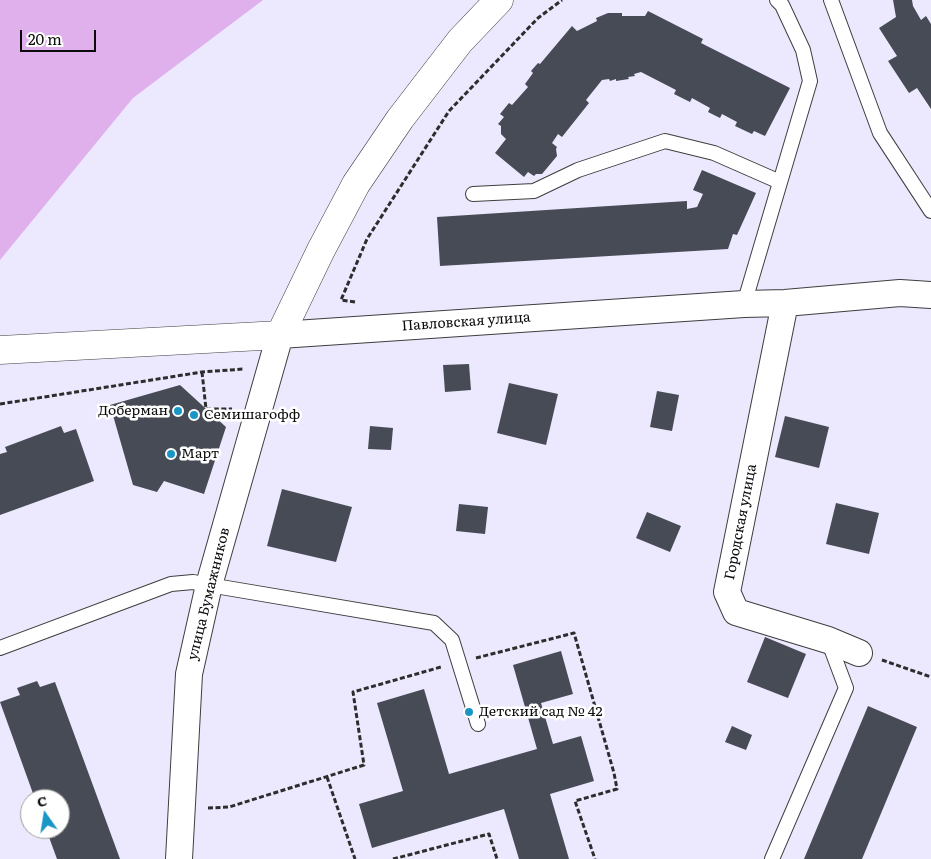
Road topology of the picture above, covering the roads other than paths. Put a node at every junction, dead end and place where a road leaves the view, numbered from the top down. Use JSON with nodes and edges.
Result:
{"nodes":[{"id":1,"x":499,"y":0,"type":"edge"},
{"id":2,"x":777,"y":0,"type":"edge"},
{"id":3,"x":831,"y":0,"type":"edge"},
{"id":4,"x":780,"y":182,"type":"junction"},
{"id":5,"x":473,"y":194,"type":"dead end"},
{"id":6,"x":931,"y":211,"type":"edge"},
{"id":7,"x":931,"y":295,"type":"edge"},
{"id":8,"x":786,"y":303,"type":"junction"},
{"id":9,"x":744,"y":304,"type":"junction"},
{"id":10,"x":280,"y":335,"type":"junction"},
{"id":11,"x":0,"y":350,"type":"edge"},
{"id":12,"x":209,"y":585,"type":"junction"},
{"id":13,"x":828,"y":640,"type":"junction"},
{"id":14,"x":0,"y":648,"type":"edge"},
{"id":15,"x":859,"y":653,"type":"dead end"},
{"id":16,"x":478,"y":724,"type":"dead end"},
{"id":17,"x":178,"y":859,"type":"edge"},
{"id":18,"x":772,"y":859,"type":"edge"}],
"edges":[{"from":1,"to":10,"type":"street"},
{"from":2,"to":4,"type":"lane"},
{"from":3,"to":6,"type":"lane"},
{"from":4,"to":5,"type":"lane"},
{"from":4,"to":9,"type":"lane"},
{"from":7,"to":8,"type":"street","name":"Павловская улица"},
{"from":8,"to":9,"type":"street","name":"Павловская улица"},
{"from":8,"to":13,"type":"street","name":"Городская улица"},
{"from":9,"to":10,"type":"street","name":"Павловская улица"},
{"from":10,"to":11,"type":"street","name":"Павловская улица"},
{"from":10,"to":12,"type":"street","name":"улица Бумажников"},
{"from":12,"to":14,"type":"lane"},
{"from":12,"to":16,"type":"lane"},
{"from":12,"to":17,"type":"street","name":"улица Бумажников"},
{"from":13,"to":15,"type":"street","name":"Городская улица"},
{"from":13,"to":18,"type":"lane"}]}
